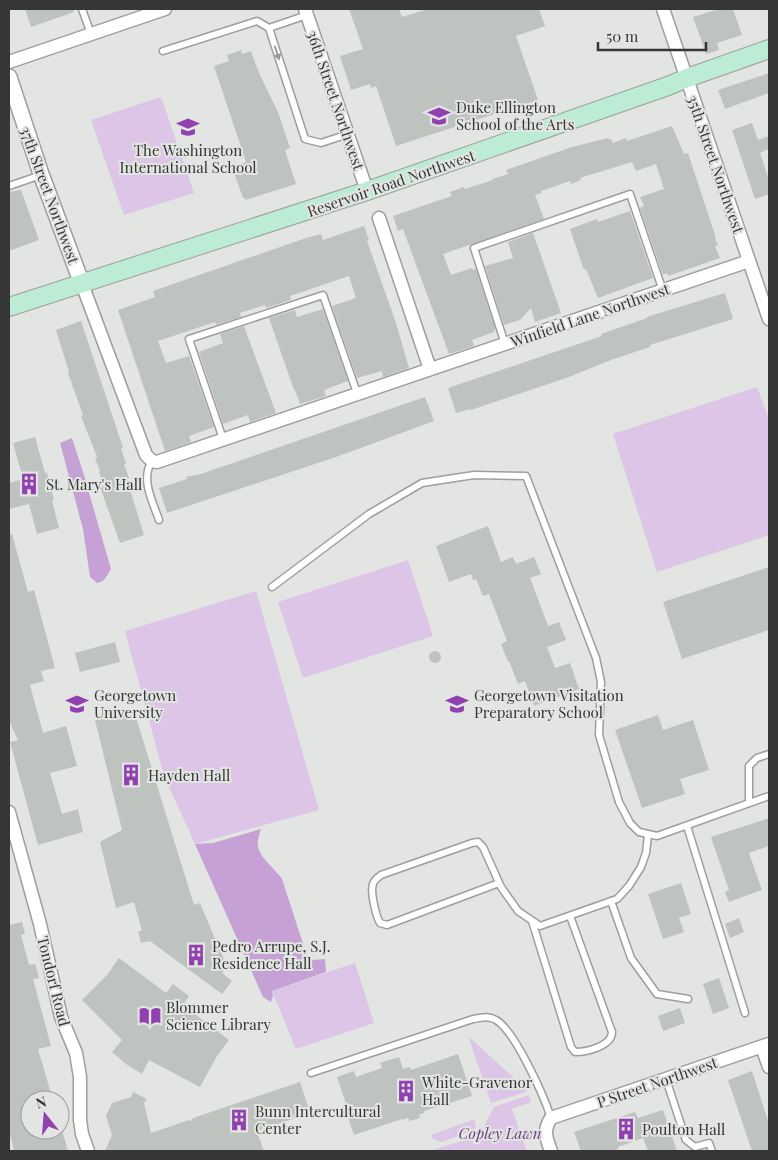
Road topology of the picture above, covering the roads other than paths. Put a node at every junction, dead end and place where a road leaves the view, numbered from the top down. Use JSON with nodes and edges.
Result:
{"nodes":[{"id":1,"x":82,"y":9,"type":"edge"},
{"id":2,"x":165,"y":9,"type":"edge"},
{"id":3,"x":664,"y":9,"type":"edge"},
{"id":4,"x":306,"y":12,"type":"edge"},
{"id":5,"x":269,"y":28,"type":"junction"},
{"id":6,"x":91,"y":34,"type":"junction"},
{"id":7,"x":769,"y":49,"type":"edge"},
{"id":8,"x":163,"y":51,"type":"dead end"},
{"id":9,"x":9,"y":62,"type":"edge"},
{"id":10,"x":9,"y":77,"type":"edge"},
{"id":11,"x":687,"y":78,"type":"junction"},
{"id":12,"x":348,"y":134,"type":"junction"},
{"id":13,"x":41,"y":174,"type":"junction"},
{"id":14,"x":9,"y":186,"type":"edge"},
{"id":15,"x":367,"y":191,"type":"junction"},
{"id":16,"x":379,"y":218,"type":"dead end"},
{"id":17,"x":749,"y":261,"type":"junction"},
{"id":18,"x":82,"y":284,"type":"junction"},
{"id":19,"x":663,"y":290,"type":"junction"},
{"id":20,"x":766,"y":300,"type":"edge"},
{"id":21,"x":9,"y":307,"type":"edge"},
{"id":22,"x":769,"y":319,"type":"edge"},
{"id":23,"x":506,"y":344,"type":"junction"},
{"id":24,"x":430,"y":369,"type":"junction"},
{"id":25,"x":357,"y":393,"type":"junction"},
{"id":26,"x":222,"y":439,"type":"junction"},
{"id":27,"x":152,"y":461,"type":"junction"},
{"id":28,"x":159,"y":520,"type":"dead end"},
{"id":29,"x":272,"y":587,"type":"dead end"},
{"id":30,"x":769,"y":754,"type":"edge"},
{"id":31,"x":769,"y":796,"type":"edge"},
{"id":32,"x":749,"y":803,"type":"junction"},
{"id":33,"x":9,"y":812,"type":"edge"},
{"id":34,"x":687,"y":826,"type":"junction"},
{"id":35,"x":648,"y":835,"type":"junction"},
{"id":36,"x":498,"y":883,"type":"junction"},
{"id":37,"x":611,"y":901,"type":"junction"},
{"id":38,"x":570,"y":916,"type":"junction"},
{"id":39,"x":532,"y":921,"type":"junction"},
{"id":40,"x":688,"y":999,"type":"dead end"},
{"id":41,"x":745,"y":1013,"type":"dead end"},
{"id":42,"x":766,"y":1045,"type":"edge"},
{"id":43,"x":769,"y":1067,"type":"edge"},
{"id":44,"x":312,"y":1074,"type":"dead end"},
{"id":45,"x":666,"y":1079,"type":"junction"},
{"id":46,"x":549,"y":1121,"type":"junction"},
{"id":47,"x":88,"y":1151,"type":"edge"},
{"id":48,"x":551,"y":1151,"type":"edge"},
{"id":49,"x":712,"y":1151,"type":"edge"}],
"edges":[{"from":1,"to":6,"type":"lane"},
{"from":2,"to":6,"type":"street"},
{"from":3,"to":11,"type":"street","name":"35th Street Northwest"},
{"from":4,"to":5,"type":"lane"},
{"from":4,"to":12,"type":"street","name":"36th Street Northwest"},
{"from":5,"to":8,"type":"lane"},
{"from":5,"to":12,"type":"lane","one_way":true},
{"from":6,"to":9,"type":"street"},
{"from":7,"to":11,"type":"main road","name":"Reservoir Road Northwest"},
{"from":10,"to":13,"type":"street","name":"37th Street Northwest"},
{"from":11,"to":15,"type":"main road","name":"Reservoir Road Northwest"},
{"from":11,"to":17,"type":"street","name":"35th Street Northwest"},
{"from":12,"to":15,"type":"street","name":"36th Street Northwest"},
{"from":13,"to":14,"type":"lane"},
{"from":13,"to":18,"type":"street","name":"37th Street Northwest"},
{"from":15,"to":18,"type":"main road","name":"Reservoir Road Northwest"},
{"from":16,"to":24,"type":"street"},
{"from":17,"to":19,"type":"street","name":"Winfield Lane Northwest"},
{"from":17,"to":20,"type":"street","name":"35th Street Northwest"},
{"from":18,"to":21,"type":"main road","name":"Reservoir Road Northwest"},
{"from":18,"to":27,"type":"street"},
{"from":19,"to":23,"type":"street","name":"Winfield Lane Northwest"},
{"from":19,"to":23,"type":"lane"},
{"from":20,"to":22,"type":"street","name":"35th Street Northwest"},
{"from":23,"to":24,"type":"street","name":"Winfield Lane Northwest"},
{"from":24,"to":25,"type":"street","name":"Winfield Lane Northwest"},
{"from":25,"to":26,"type":"street","name":"Winfield Lane Northwest"},
{"from":25,"to":26,"type":"lane"},
{"from":26,"to":27,"type":"street","name":"Winfield Lane Northwest"},
{"from":27,"to":28,"type":"lane"},
{"from":29,"to":35,"type":"lane"},
{"from":30,"to":32,"type":"lane"},
{"from":31,"to":32,"type":"lane"},
{"from":32,"to":34,"type":"lane"},
{"from":33,"to":47,"type":"street","name":"Tondorf Road"},
{"from":34,"to":35,"type":"lane"},
{"from":34,"to":41,"type":"lane"},
{"from":35,"to":37,"type":"lane"},
{"from":36,"to":36,"type":"lane"},
{"from":36,"to":39,"type":"lane"},
{"from":37,"to":38,"type":"lane"},
{"from":37,"to":40,"type":"lane"},
{"from":38,"to":39,"type":"lane"},
{"from":38,"to":39,"type":"lane"},
{"from":42,"to":43,"type":"street"},
{"from":42,"to":45,"type":"street","name":"P Street Northwest"},
{"from":44,"to":46,"type":"lane"},
{"from":45,"to":46,"type":"street","name":"P Street Northwest"},
{"from":45,"to":49,"type":"lane"},
{"from":46,"to":48,"type":"street"}]}
